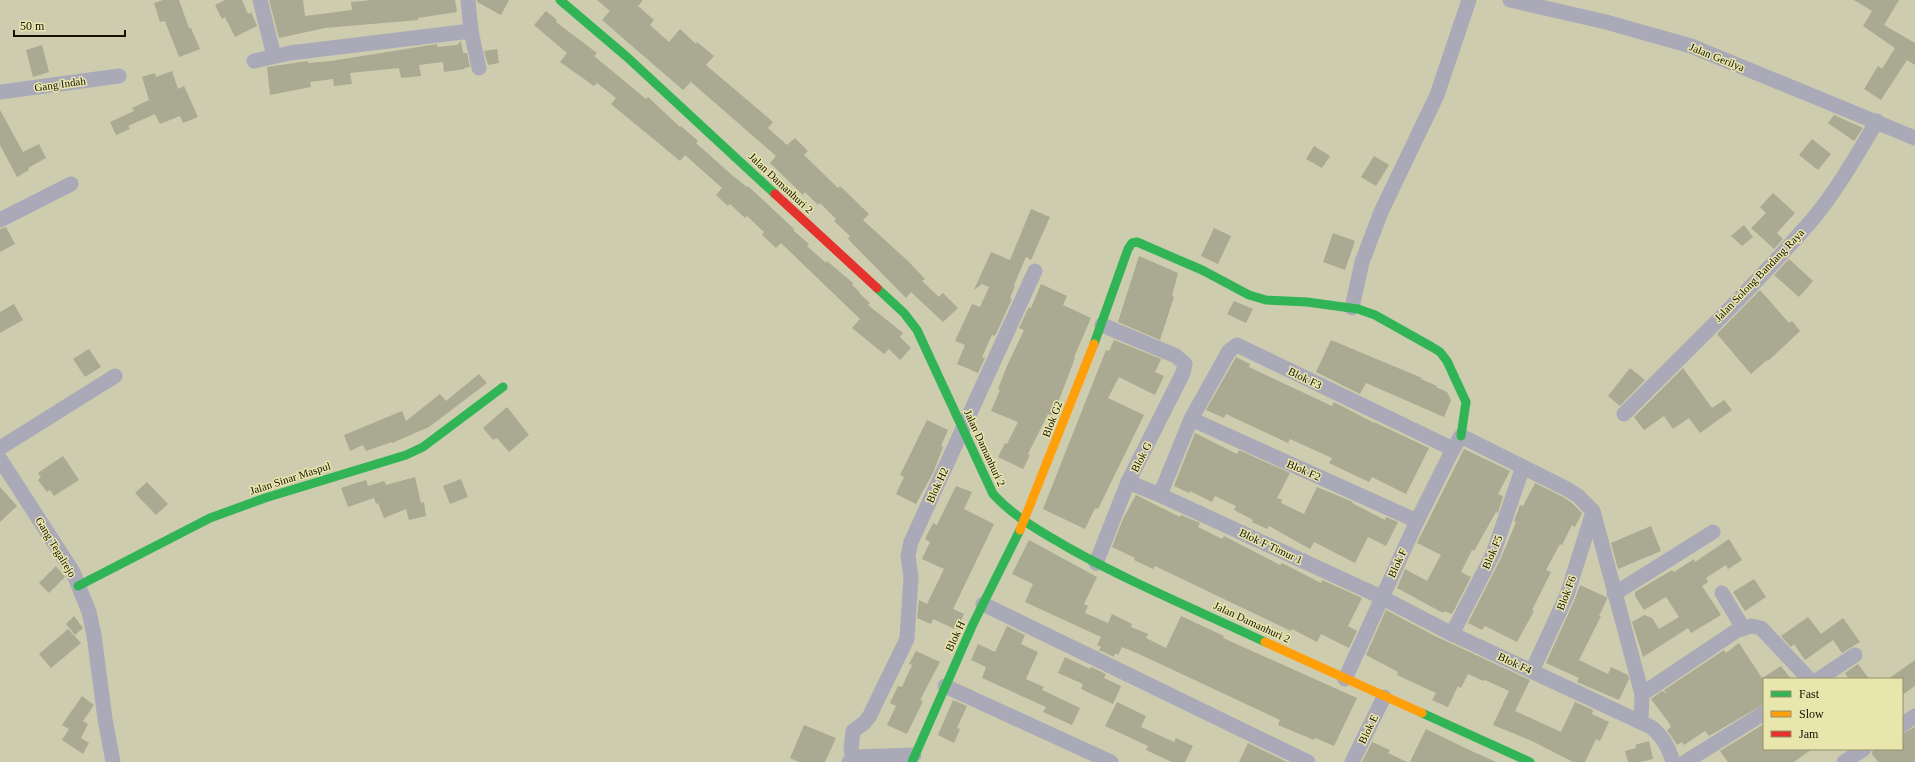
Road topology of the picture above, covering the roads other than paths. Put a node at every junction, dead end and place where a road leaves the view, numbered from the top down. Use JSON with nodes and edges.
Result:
{"nodes":[{"id":1,"x":260,"y":0,"type":"edge"},
{"id":2,"x":468,"y":0,"type":"edge"},
{"id":3,"x":560,"y":0,"type":"edge"},
{"id":4,"x":1469,"y":0,"type":"edge"},
{"id":5,"x":1510,"y":0,"type":"edge"},
{"id":6,"x":471,"y":31,"type":"junction"},
{"id":7,"x":274,"y":56,"type":"junction"},
{"id":8,"x":254,"y":61,"type":"dead end"},
{"id":9,"x":479,"y":68,"type":"dead end"},
{"id":10,"x":119,"y":76,"type":"dead end"},
{"id":11,"x":0,"y":92,"type":"edge"},
{"id":12,"x":1877,"y":121,"type":"junction"},
{"id":13,"x":1914,"y":133,"type":"edge"},
{"id":14,"x":71,"y":184,"type":"dead end"},
{"id":15,"x":0,"y":220,"type":"edge"},
{"id":16,"x":1035,"y":271,"type":"dead end"},
{"id":17,"x":1352,"y":308,"type":"junction"},
{"id":18,"x":1102,"y":325,"type":"junction"},
{"id":19,"x":115,"y":376,"type":"dead end"},
{"id":20,"x":504,"y":387,"type":"dead end"},
{"id":21,"x":1624,"y":414,"type":"dead end"},
{"id":22,"x":1191,"y":419,"type":"junction"},
{"id":23,"x":962,"y":428,"type":"junction"},
{"id":24,"x":1461,"y":436,"type":"junction"},
{"id":25,"x":0,"y":448,"type":"edge"},
{"id":26,"x":1453,"y":449,"type":"junction"},
{"id":27,"x":0,"y":459,"type":"edge"},
{"id":28,"x":1523,"y":467,"type":"junction"},
{"id":29,"x":1128,"y":482,"type":"junction"},
{"id":30,"x":1160,"y":495,"type":"junction"},
{"id":31,"x":1593,"y":511,"type":"junction"},
{"id":32,"x":1416,"y":521,"type":"junction"},
{"id":33,"x":1024,"y":522,"type":"junction"},
{"id":34,"x":1713,"y":532,"type":"dead end"},
{"id":35,"x":1096,"y":563,"type":"junction"},
{"id":36,"x":78,"y":586,"type":"junction"},
{"id":37,"x":1722,"y":593,"type":"dead end"},
{"id":38,"x":1614,"y":594,"type":"junction"},
{"id":39,"x":1381,"y":597,"type":"junction"},
{"id":40,"x":983,"y":604,"type":"junction"},
{"id":41,"x":1743,"y":628,"type":"junction"},
{"id":42,"x":1452,"y":634,"type":"junction"},
{"id":43,"x":1855,"y":655,"type":"dead end"},
{"id":44,"x":1532,"y":671,"type":"junction"},
{"id":45,"x":1808,"y":678,"type":"edge"},
{"id":46,"x":1820,"y":678,"type":"edge"},
{"id":47,"x":1345,"y":679,"type":"junction"},
{"id":48,"x":945,"y":686,"type":"junction"},
{"id":49,"x":1642,"y":694,"type":"junction"},
{"id":50,"x":1384,"y":697,"type":"junction"},
{"id":51,"x":1763,"y":714,"type":"edge"},
{"id":52,"x":1915,"y":716,"type":"edge"},
{"id":53,"x":1903,"y":724,"type":"edge"},
{"id":54,"x":1646,"y":725,"type":"junction"},
{"id":55,"x":1859,"y":753,"type":"edge"},
{"id":56,"x":852,"y":759,"type":"edge"},
{"id":57,"x":913,"y":759,"type":"edge"},
{"id":58,"x":113,"y":762,"type":"edge"},
{"id":59,"x":1111,"y":762,"type":"edge"},
{"id":60,"x":1308,"y":762,"type":"edge"},
{"id":61,"x":1352,"y":762,"type":"edge"},
{"id":62,"x":1530,"y":762,"type":"edge"},
{"id":63,"x":1673,"y":762,"type":"edge"},
{"id":64,"x":1685,"y":762,"type":"edge"},
{"id":65,"x":1844,"y":762,"type":"edge"}],
"edges":[{"from":1,"to":7,"type":"street"},
{"from":2,"to":6,"type":"street"},
{"from":3,"to":23,"type":"street","name":"Jalan Damanhuri 2"},
{"from":4,"to":17,"type":"street"},
{"from":5,"to":12,"type":"street","name":"Jalan Gerilya"},
{"from":6,"to":7,"type":"street"},
{"from":6,"to":9,"type":"street"},
{"from":7,"to":8,"type":"street"},
{"from":10,"to":11,"type":"street","name":"Gang Indah"},
{"from":12,"to":13,"type":"street","name":"Jalan Gerilya"},
{"from":12,"to":21,"type":"street","name":"Jalan Solong Bandang Raya"},
{"from":14,"to":15,"type":"street"},
{"from":16,"to":23,"type":"street","name":"Blok H2"},
{"from":17,"to":18,"type":"street","name":"Blok G2"},
{"from":17,"to":24,"type":"street"},
{"from":18,"to":29,"type":"street","name":"Blok G"},
{"from":18,"to":33,"type":"street","name":"Blok G2"},
{"from":19,"to":25,"type":"street"},
{"from":20,"to":36,"type":"street","name":"Jalan Sinar Maspul"},
{"from":22,"to":26,"type":"street","name":"Blok F3"},
{"from":22,"to":30,"type":"street"},
{"from":22,"to":32,"type":"street","name":"Blok F2"},
{"from":23,"to":33,"type":"street","name":"Jalan Damanhuri 2"},
{"from":23,"to":56,"type":"street","name":"Blok H2"},
{"from":24,"to":26,"type":"street","name":"Blok F"},
{"from":24,"to":28,"type":"street"},
{"from":26,"to":32,"type":"street","name":"Blok F"},
{"from":27,"to":36,"type":"street","name":"Gang Tegalrejo"},
{"from":28,"to":31,"type":"street"},
{"from":28,"to":42,"type":"street","name":"Blok F5"},
{"from":29,"to":30,"type":"street","name":"Blok F Timur 1"},
{"from":29,"to":35,"type":"street","name":"Blok G"},
{"from":30,"to":39,"type":"street","name":"Blok F Timur 1"},
{"from":31,"to":38,"type":"street"},
{"from":31,"to":44,"type":"street","name":"Blok F6"},
{"from":32,"to":39,"type":"street","name":"Blok F"},
{"from":33,"to":35,"type":"street","name":"Jalan Damanhuri 2"},
{"from":33,"to":40,"type":"street","name":"Blok H"},
{"from":34,"to":38,"type":"street"},
{"from":35,"to":47,"type":"street","name":"Jalan Damanhuri 2"},
{"from":36,"to":58,"type":"street","name":"Gang Tegalrejo"},
{"from":37,"to":41,"type":"street"},
{"from":38,"to":49,"type":"street"},
{"from":39,"to":42,"type":"street","name":"Blok F4"},
{"from":39,"to":47,"type":"street","name":"Blok F"},
{"from":40,"to":48,"type":"street","name":"Blok H"},
{"from":40,"to":60,"type":"street"},
{"from":41,"to":45,"type":"street"},
{"from":41,"to":49,"type":"street"},
{"from":42,"to":44,"type":"street","name":"Blok F4"},
{"from":43,"to":46,"type":"street"},
{"from":44,"to":54,"type":"street","name":"Blok F4"},
{"from":47,"to":50,"type":"street","name":"Jalan Damanhuri 2"},
{"from":48,"to":57,"type":"street","name":"Blok H"},
{"from":48,"to":59,"type":"street"},
{"from":49,"to":54,"type":"street"},
{"from":50,"to":61,"type":"street","name":"Blok E"},
{"from":50,"to":62,"type":"street","name":"Jalan Damanhuri 2"},
{"from":51,"to":64,"type":"street"},
{"from":52,"to":53,"type":"street"},
{"from":54,"to":63,"type":"street"},
{"from":55,"to":65,"type":"street"},
{"from":56,"to":57,"type":"street"}]}
